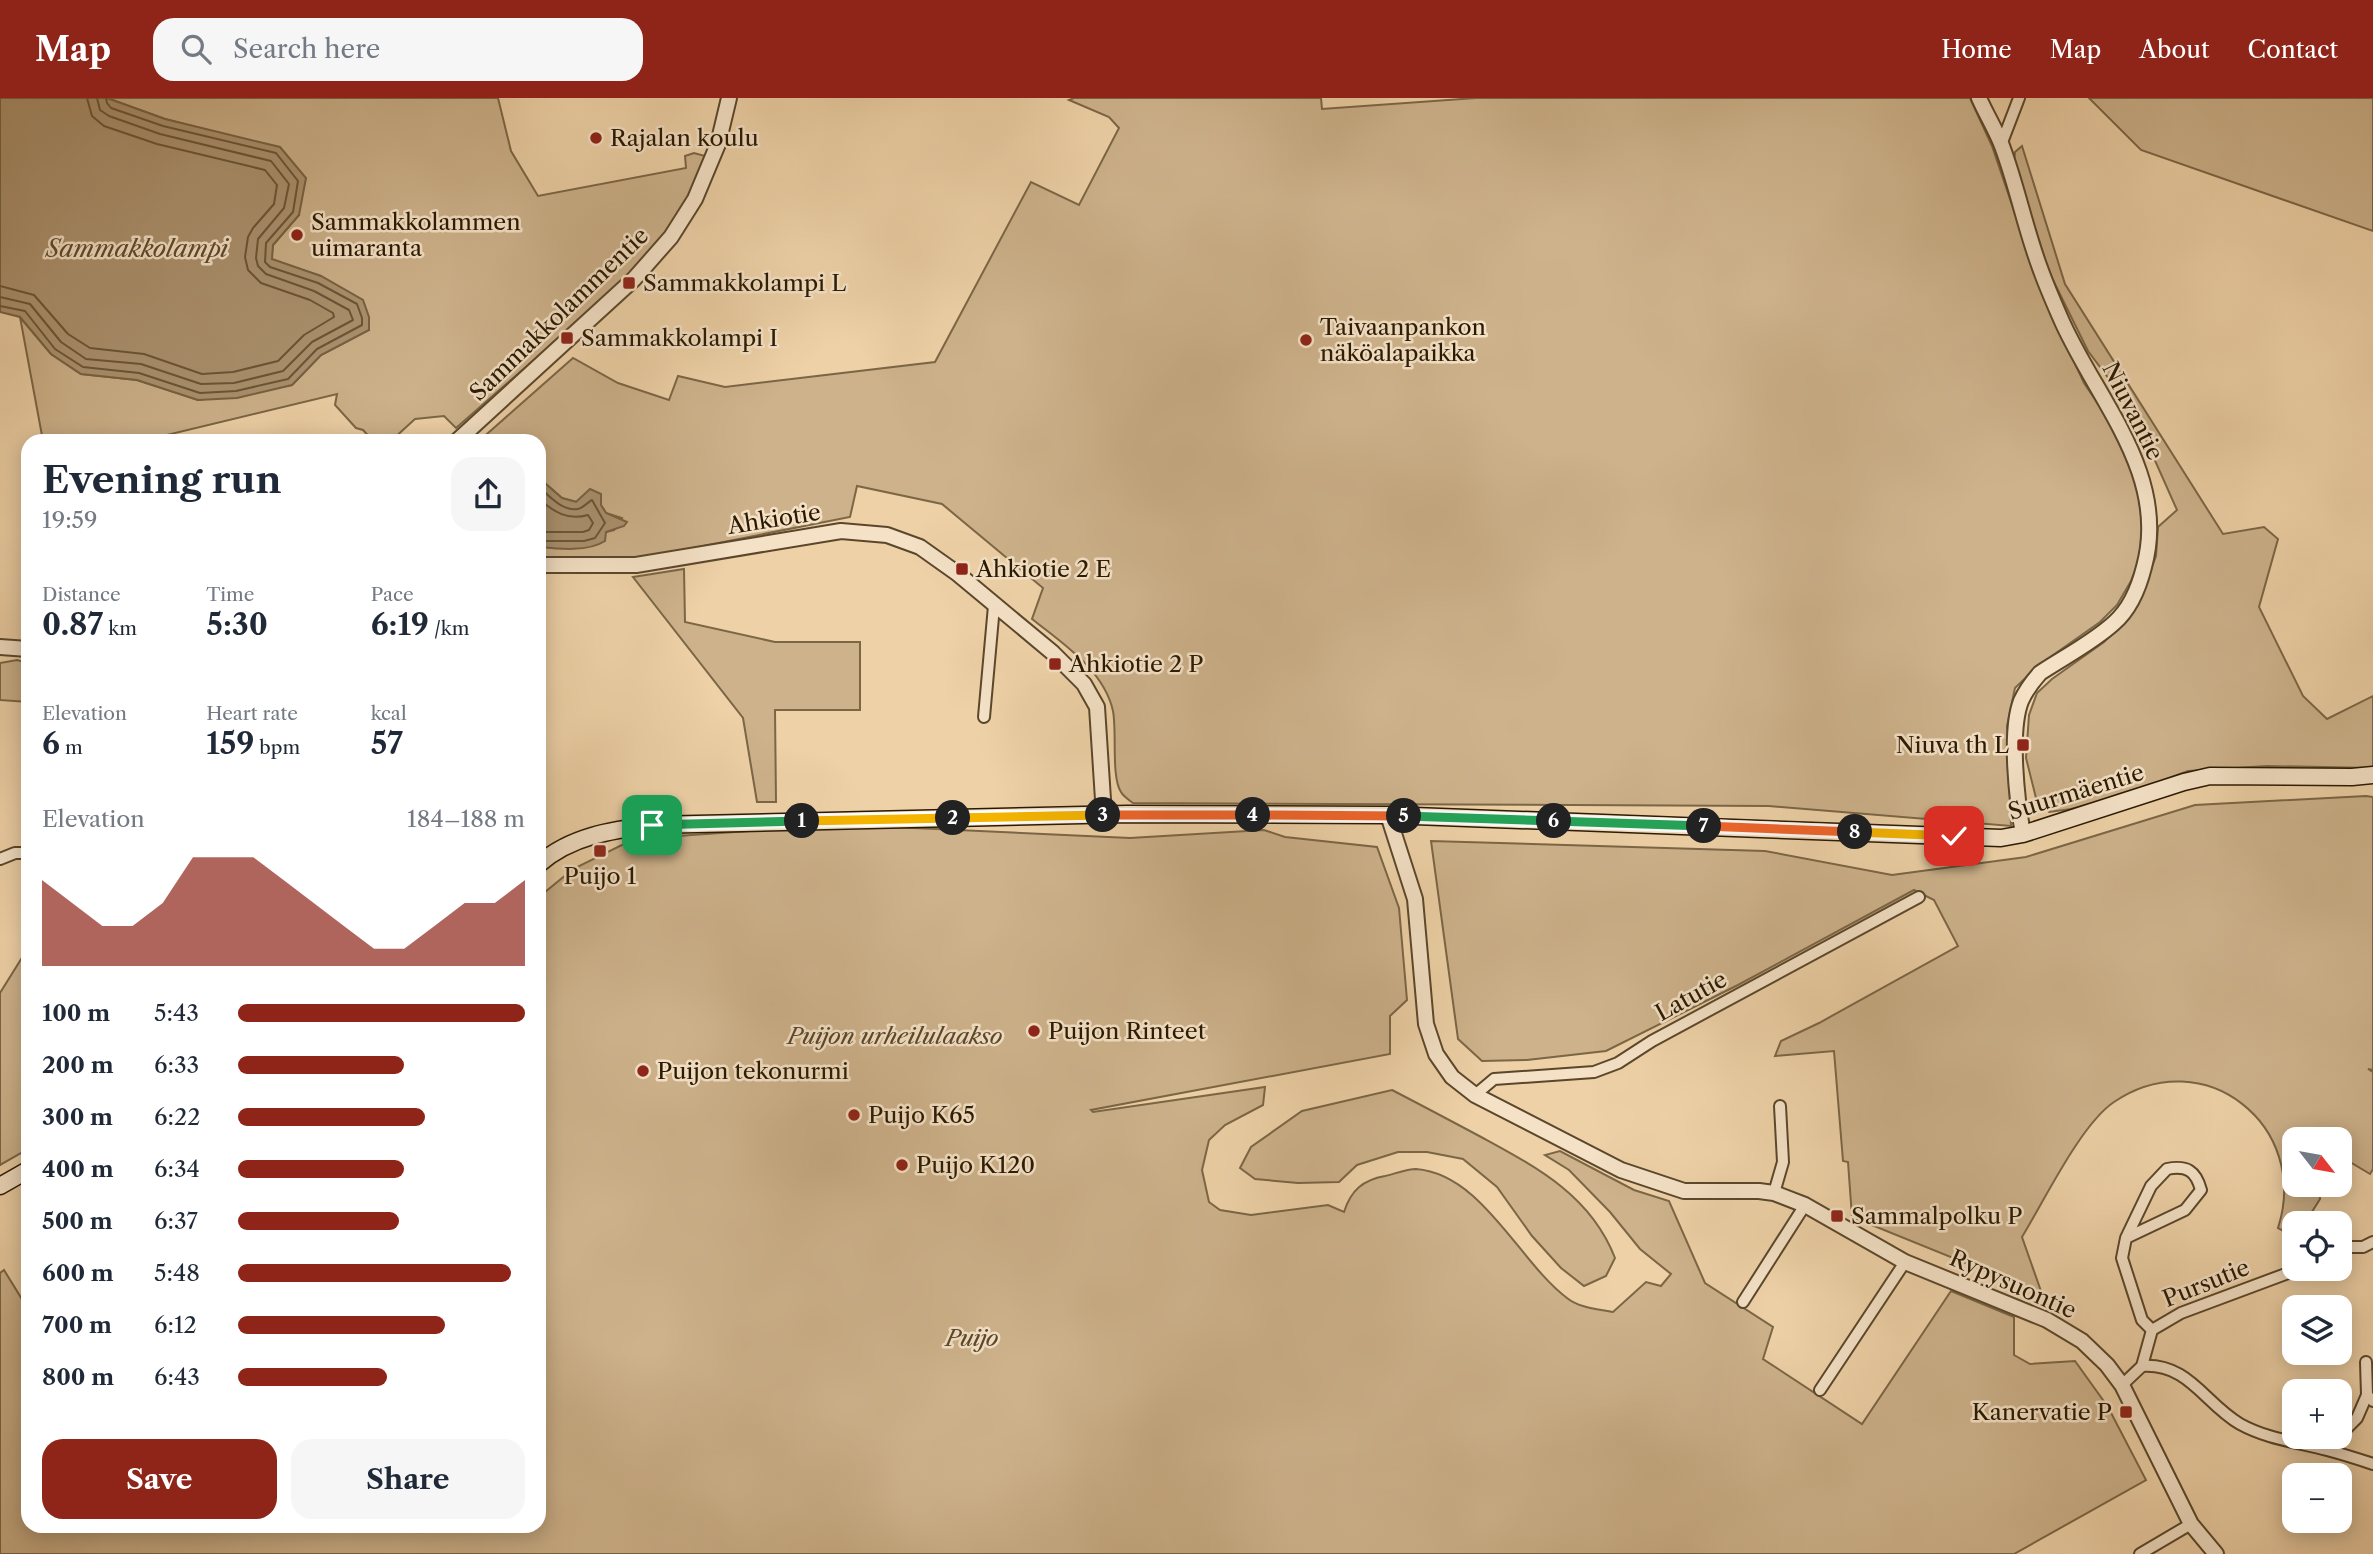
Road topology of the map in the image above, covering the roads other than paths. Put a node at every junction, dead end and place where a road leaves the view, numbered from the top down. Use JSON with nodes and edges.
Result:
{"nodes":[{"id":1,"x":729,"y":98,"type":"edge"},
{"id":2,"x":1979,"y":98,"type":"edge"},
{"id":3,"x":2019,"y":98,"type":"edge"},
{"id":4,"x":2001,"y":145,"type":"junction"},
{"id":5,"x":465,"y":434,"type":"edge"},
{"id":6,"x":546,"y":565,"type":"edge"},
{"id":7,"x":994,"y":606,"type":"junction"},
{"id":8,"x":0,"y":647,"type":"edge"},
{"id":9,"x":21,"y":648,"type":"edge"},
{"id":10,"x":984,"y":718,"type":"dead end"},
{"id":11,"x":2373,"y":775,"type":"edge"},
{"id":12,"x":1104,"y":815,"type":"junction"},
{"id":13,"x":1388,"y":815,"type":"junction"},
{"id":14,"x":2023,"y":834,"type":"junction"},
{"id":15,"x":21,"y":853,"type":"edge"},
{"id":16,"x":0,"y":859,"type":"edge"},
{"id":17,"x":546,"y":860,"type":"edge"},
{"id":18,"x":1919,"y":897,"type":"dead end"},
{"id":19,"x":1475,"y":1095,"type":"junction"},
{"id":20,"x":1780,"y":1106,"type":"dead end"},
{"id":21,"x":21,"y":1174,"type":"edge"},
{"id":22,"x":0,"y":1186,"type":"edge"},
{"id":23,"x":1774,"y":1193,"type":"junction"},
{"id":24,"x":1805,"y":1205,"type":"junction"},
{"id":25,"x":2126,"y":1238,"type":"junction"},
{"id":26,"x":2373,"y":1242,"type":"edge"},
{"id":27,"x":2352,"y":1247,"type":"edge"},
{"id":28,"x":1905,"y":1262,"type":"junction"},
{"id":29,"x":2282,"y":1275,"type":"edge"},
{"id":30,"x":1743,"y":1302,"type":"dead end"},
{"id":31,"x":2152,"y":1330,"type":"junction"},
{"id":32,"x":2366,"y":1362,"type":"dead end"},
{"id":33,"x":2142,"y":1366,"type":"junction"},
{"id":34,"x":2122,"y":1385,"type":"junction"},
{"id":35,"x":1820,"y":1390,"type":"dead end"},
{"id":36,"x":2370,"y":1398,"type":"edge"},
{"id":37,"x":2352,"y":1423,"type":"edge"},
{"id":38,"x":2282,"y":1440,"type":"edge"},
{"id":39,"x":2326,"y":1449,"type":"edge"},
{"id":40,"x":2373,"y":1464,"type":"edge"},
{"id":41,"x":2191,"y":1524,"type":"junction"},
{"id":42,"x":2140,"y":1554,"type":"edge"},
{"id":43,"x":2216,"y":1554,"type":"edge"}],
"edges":[{"from":1,"to":5,"type":"street","name":"Sammakkolammentie"},
{"from":2,"to":4,"type":"street","name":"Niuvantie"},
{"from":3,"to":4,"type":"street"},
{"from":4,"to":14,"type":"street","name":"Niuvantie"},
{"from":6,"to":7,"type":"street","name":"Ahkiotie"},
{"from":7,"to":10,"type":"street"},
{"from":7,"to":12,"type":"street","name":"Ahkiotie"},
{"from":8,"to":9,"type":"street"},
{"from":11,"to":14,"type":"main road","name":"Suurmäentie"},
{"from":12,"to":13,"type":"main road","name":"Suurmäentie"},
{"from":12,"to":17,"type":"main road","name":"Suurmäentie"},
{"from":13,"to":14,"type":"main road","name":"Suurmäentie"},
{"from":13,"to":19,"type":"street","name":"Rypysuontie"},
{"from":15,"to":16,"type":"street"},
{"from":18,"to":19,"type":"street","name":"Latutie"},
{"from":19,"to":23,"type":"street","name":"Rypysuontie"},
{"from":20,"to":23,"type":"street"},
{"from":21,"to":22,"type":"main road"},
{"from":23,"to":24,"type":"street","name":"Rypysuontie"},
{"from":24,"to":28,"type":"street","name":"Rypysuontie"},
{"from":24,"to":30,"type":"street"},
{"from":25,"to":25,"type":"street"},
{"from":25,"to":31,"type":"street"},
{"from":26,"to":27,"type":"street"},
{"from":28,"to":34,"type":"street","name":"Rypysuontie"},
{"from":28,"to":35,"type":"street"},
{"from":29,"to":31,"type":"street","name":"Pursutie"},
{"from":31,"to":33,"type":"street","name":"Pursutie"},
{"from":32,"to":36,"type":"street"},
{"from":33,"to":34,"type":"street"},
{"from":33,"to":38,"type":"street"},
{"from":34,"to":41,"type":"street","name":"Rypysuontie"},
{"from":36,"to":37,"type":"street"},
{"from":39,"to":40,"type":"street"},
{"from":41,"to":42,"type":"street"},
{"from":41,"to":43,"type":"street","name":"Rypysuontie"}]}
